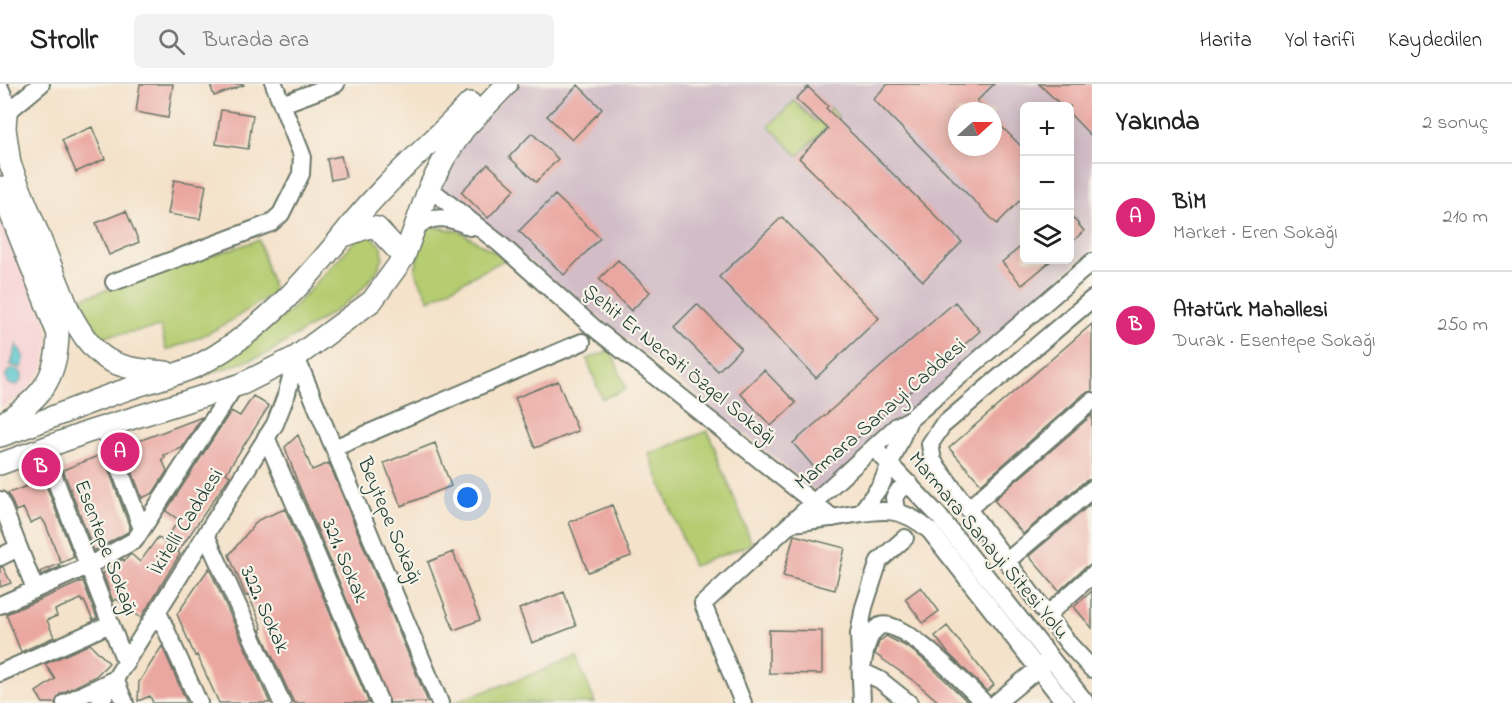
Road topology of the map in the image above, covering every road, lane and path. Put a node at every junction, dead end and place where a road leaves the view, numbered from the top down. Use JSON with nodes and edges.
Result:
{"nodes":[{"id":1,"x":41,"y":84,"type":"edge"},
{"id":2,"x":274,"y":84,"type":"edge"},
{"id":3,"x":336,"y":84,"type":"edge"},
{"id":4,"x":488,"y":84,"type":"edge"},
{"id":5,"x":507,"y":84,"type":"edge"},
{"id":6,"x":0,"y":88,"type":"edge"},
{"id":7,"x":282,"y":104,"type":"junction"},
{"id":8,"x":3,"y":119,"type":"edge"},
{"id":9,"x":0,"y":187,"type":"edge"},
{"id":10,"x":429,"y":188,"type":"junction"},
{"id":11,"x":416,"y":227,"type":"junction"},
{"id":12,"x":344,"y":236,"type":"junction"},
{"id":13,"x":500,"y":244,"type":"junction"},
{"id":14,"x":404,"y":257,"type":"junction"},
{"id":15,"x":1092,"y":262,"type":"edge"},
{"id":16,"x":114,"y":282,"type":"dead end"},
{"id":17,"x":1092,"y":299,"type":"edge"},
{"id":18,"x":582,"y":342,"type":"dead end"},
{"id":19,"x":296,"y":357,"type":"junction"},
{"id":20,"x":178,"y":373,"type":"junction"},
{"id":21,"x":234,"y":387,"type":"junction"},
{"id":22,"x":1092,"y":400,"type":"edge"},
{"id":23,"x":909,"y":420,"type":"junction"},
{"id":24,"x":0,"y":425,"type":"edge"},
{"id":25,"x":104,"y":427,"type":"junction"},
{"id":26,"x":0,"y":436,"type":"edge"},
{"id":27,"x":266,"y":437,"type":"junction"},
{"id":28,"x":43,"y":448,"type":"junction"},
{"id":29,"x":334,"y":448,"type":"junction"},
{"id":30,"x":874,"y":448,"type":"junction"},
{"id":31,"x":890,"y":463,"type":"junction"},
{"id":32,"x":0,"y":464,"type":"edge"},
{"id":33,"x":910,"y":484,"type":"junction"},
{"id":34,"x":1092,"y":489,"type":"edge"},
{"id":35,"x":0,"y":500,"type":"edge"},
{"id":36,"x":815,"y":502,"type":"junction"},
{"id":37,"x":896,"y":510,"type":"junction"},
{"id":38,"x":968,"y":510,"type":"junction"},
{"id":39,"x":862,"y":512,"type":"junction"},
{"id":40,"x":833,"y":518,"type":"junction"},
{"id":41,"x":792,"y":523,"type":"junction"},
{"id":42,"x":142,"y":529,"type":"junction"},
{"id":43,"x":206,"y":535,"type":"junction"},
{"id":44,"x":905,"y":538,"type":"dead end"},
{"id":45,"x":18,"y":548,"type":"junction"},
{"id":46,"x":0,"y":557,"type":"edge"},
{"id":47,"x":1007,"y":561,"type":"junction"},
{"id":48,"x":88,"y":566,"type":"junction"},
{"id":49,"x":1092,"y":575,"type":"edge"},
{"id":50,"x":35,"y":588,"type":"junction"},
{"id":51,"x":0,"y":605,"type":"edge"},
{"id":52,"x":158,"y":612,"type":"junction"},
{"id":53,"x":1048,"y":614,"type":"junction"},
{"id":54,"x":110,"y":624,"type":"junction"},
{"id":55,"x":1052,"y":658,"type":"junction"},
{"id":56,"x":126,"y":664,"type":"junction"},
{"id":57,"x":1038,"y":669,"type":"junction"},
{"id":58,"x":1092,"y":669,"type":"edge"},
{"id":59,"x":861,"y":671,"type":"junction"},
{"id":60,"x":0,"y":673,"type":"edge"},
{"id":61,"x":114,"y":679,"type":"junction"},
{"id":62,"x":65,"y":703,"type":"edge"},
{"id":63,"x":100,"y":703,"type":"edge"},
{"id":64,"x":125,"y":703,"type":"edge"},
{"id":65,"x":199,"y":703,"type":"edge"},
{"id":66,"x":282,"y":703,"type":"edge"},
{"id":67,"x":380,"y":703,"type":"edge"},
{"id":68,"x":440,"y":703,"type":"edge"},
{"id":69,"x":743,"y":703,"type":"edge"},
{"id":70,"x":862,"y":703,"type":"edge"},
{"id":71,"x":909,"y":703,"type":"edge"},
{"id":72,"x":984,"y":703,"type":"edge"},
{"id":73,"x":996,"y":703,"type":"edge"},
{"id":74,"x":1065,"y":703,"type":"edge"},
{"id":75,"x":1086,"y":703,"type":"edge"}],
"edges":[{"from":1,"to":8,"type":"street"},
{"from":2,"to":7,"type":"street"},
{"from":3,"to":7,"type":"street"},
{"from":4,"to":12,"type":"main road"},
{"from":5,"to":10,"type":"main road"},
{"from":6,"to":8,"type":"street"},
{"from":7,"to":16,"type":"street"},
{"from":8,"to":20,"type":"main road"},
{"from":9,"to":24,"type":"main road"},
{"from":10,"to":11,"type":"main road"},
{"from":10,"to":13,"type":"street"},
{"from":11,"to":13,"type":"street"},
{"from":11,"to":14,"type":"main road"},
{"from":12,"to":14,"type":"main road"},
{"from":12,"to":20,"type":"main road"},
{"from":13,"to":36,"type":"street","name":"Şehit Er Necati Özgel Sokağı"},
{"from":14,"to":19,"type":"main road"},
{"from":15,"to":23,"type":"street","name":"Marmara Sanayi Caddesi"},
{"from":17,"to":38,"type":"street"},
{"from":18,"to":29,"type":"street"},
{"from":19,"to":21,"type":"main road"},
{"from":19,"to":27,"type":"street","name":"İkitelli Caddesi"},
{"from":19,"to":29,"type":"street","name":"Beytepe Sokağı"},
{"from":20,"to":26,"type":"main road"},
{"from":21,"to":25,"type":"main road"},
{"from":21,"to":42,"type":"street"},
{"from":22,"to":38,"type":"street"},
{"from":23,"to":30,"type":"street","name":"Marmara Sanayi Caddesi"},
{"from":23,"to":31,"type":"street"},
{"from":25,"to":28,"type":"main road"},
{"from":25,"to":42,"type":"street"},
{"from":27,"to":43,"type":"street","name":"İkitelli Caddesi"},
{"from":27,"to":67,"type":"street","name":"321. Sokak"},
{"from":28,"to":32,"type":"main road"},
{"from":28,"to":48,"type":"street","name":"Esentepe Sokağı"},
{"from":29,"to":68,"type":"street","name":"Beytepe Sokağı"},
{"from":30,"to":31,"type":"street","name":"Marmara Sanayi Sitesi Yolu"},
{"from":30,"to":36,"type":"street","name":"Marmara Sanayi Caddesi"},
{"from":31,"to":33,"type":"street","name":"Marmara Sanayi Sitesi Yolu"},
{"from":31,"to":39,"type":"street"},
{"from":33,"to":37,"type":"street"},
{"from":33,"to":55,"type":"street","name":"Marmara Sanayi Sitesi Yolu"},
{"from":34,"to":47,"type":"street"},
{"from":35,"to":45,"type":"street"},
{"from":36,"to":40,"type":"street","name":"Şehit Er Necati Özgel Sokağı"},
{"from":36,"to":41,"type":"street","name":"Marmara Sanayi Caddesi"},
{"from":37,"to":39,"type":"street"},
{"from":37,"to":57,"type":"street","name":"Marmara Sanayi Sitesi Yolu"},
{"from":38,"to":47,"type":"street"},
{"from":39,"to":40,"type":"street"},
{"from":40,"to":41,"type":"street"},
{"from":41,"to":69,"type":"street","name":"Marmara Sanayi Caddesi"},
{"from":42,"to":48,"type":"street"},
{"from":43,"to":52,"type":"street","name":"İkitelli Caddesi"},
{"from":43,"to":66,"type":"street","name":"322. Sokak"},
{"from":44,"to":59,"type":"street"},
{"from":45,"to":46,"type":"street"},
{"from":45,"to":50,"type":"street"},
{"from":47,"to":53,"type":"street"},
{"from":48,"to":50,"type":"street"},
{"from":48,"to":54,"type":"street","name":"Esentepe Sokağı"},
{"from":49,"to":53,"type":"street"},
{"from":50,"to":51,"type":"street"},
{"from":52,"to":56,"type":"street","name":"İkitelli Caddesi"},
{"from":52,"to":65,"type":"street"},
{"from":53,"to":58,"type":"street"},
{"from":54,"to":56,"type":"street","name":"Esentepe Sokağı"},
{"from":54,"to":60,"type":"street"},
{"from":55,"to":57,"type":"street"},
{"from":55,"to":75,"type":"street","name":"Marmara Sanayi Sitesi Yolu"},
{"from":56,"to":61,"type":"street","name":"İkitelli Caddesi"},
{"from":57,"to":73,"type":"street"},
{"from":57,"to":74,"type":"street","name":"Marmara Sanayi Sitesi Yolu"},
{"from":59,"to":70,"type":"street"},
{"from":59,"to":71,"type":"street"},
{"from":59,"to":72,"type":"street"},
{"from":61,"to":62,"type":"street"},
{"from":61,"to":63,"type":"street","name":"İkitelli Caddesi"},
{"from":61,"to":64,"type":"street"}]}
